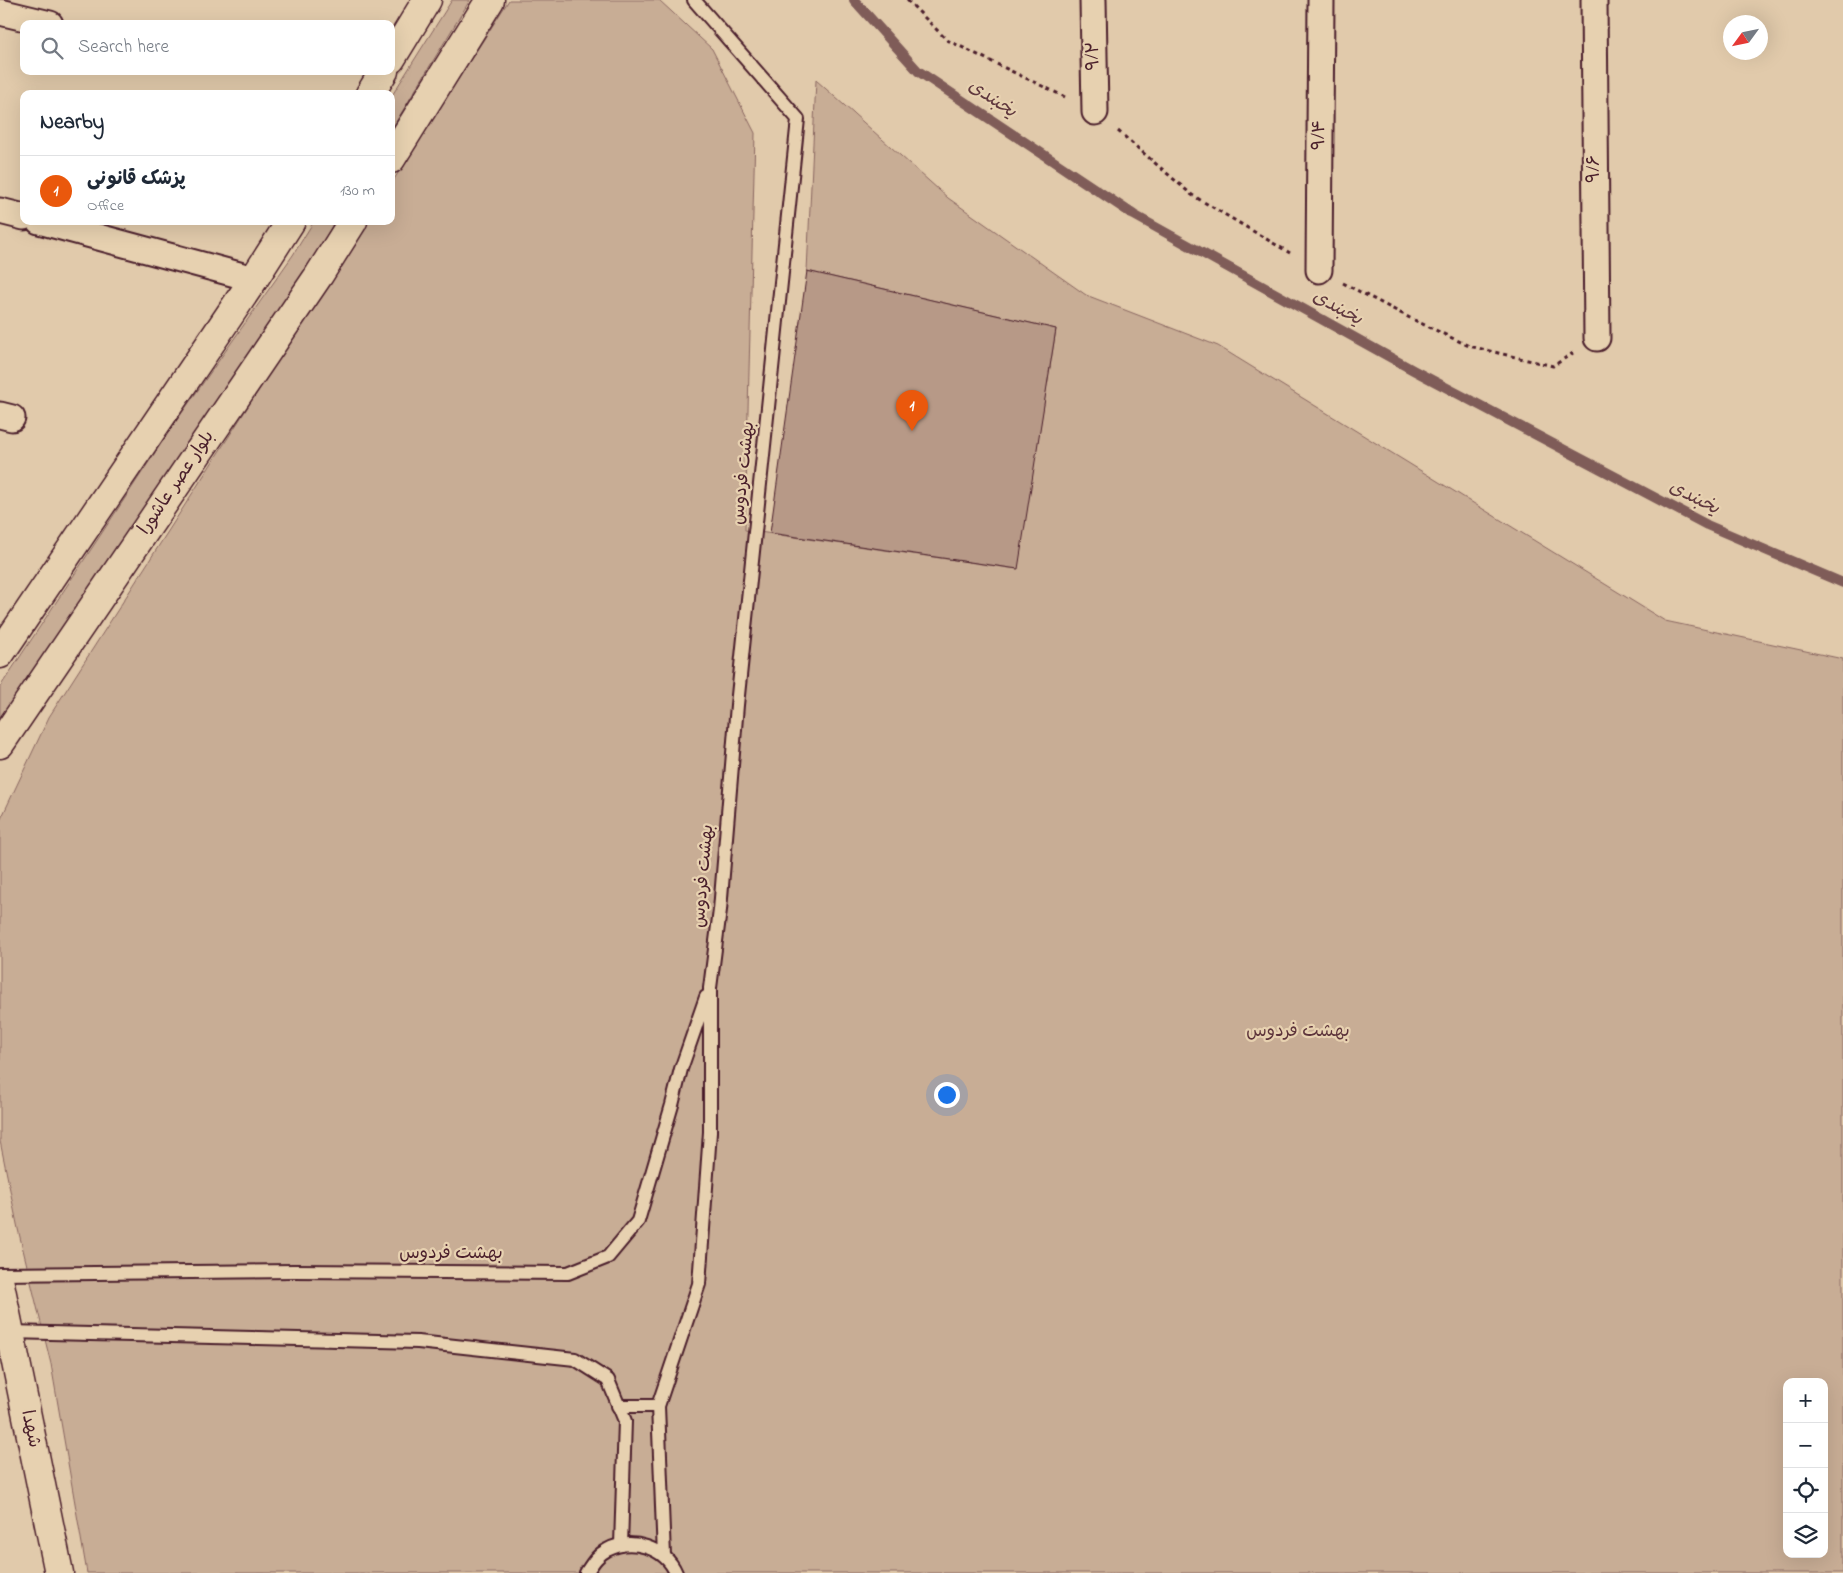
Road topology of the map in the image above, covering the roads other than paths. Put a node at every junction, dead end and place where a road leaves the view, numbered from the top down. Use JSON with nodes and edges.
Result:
{"nodes":[{"id":1,"x":427,"y":0,"type":"edge"},
{"id":2,"x":490,"y":0,"type":"edge"},
{"id":3,"x":694,"y":0,"type":"edge"},
{"id":4,"x":1092,"y":0,"type":"edge"},
{"id":5,"x":1321,"y":0,"type":"edge"},
{"id":6,"x":1594,"y":0,"type":"edge"},
{"id":7,"x":0,"y":12,"type":"edge"},
{"id":8,"x":33,"y":20,"type":"edge"},
{"id":9,"x":395,"y":52,"type":"edge"},
{"id":10,"x":382,"y":75,"type":"edge"},
{"id":11,"x":372,"y":90,"type":"edge"},
{"id":12,"x":1095,"y":112,"type":"road end"},
{"id":13,"x":395,"y":153,"type":"edge"},
{"id":14,"x":0,"y":211,"type":"edge"},
{"id":15,"x":20,"y":216,"type":"edge"},
{"id":16,"x":53,"y":225,"type":"edge"},
{"id":17,"x":288,"y":225,"type":"edge"},
{"id":18,"x":350,"y":225,"type":"edge"},
{"id":19,"x":1319,"y":270,"type":"road end"},
{"id":20,"x":254,"y":279,"type":"junction"},
{"id":21,"x":1597,"y":338,"type":"road end"},
{"id":22,"x":0,"y":654,"type":"edge"},
{"id":23,"x":0,"y":744,"type":"edge"},
{"id":24,"x":710,"y":988,"type":"junction"},
{"id":25,"x":0,"y":1274,"type":"edge"},
{"id":26,"x":0,"y":1284,"type":"edge"},
{"id":27,"x":10,"y":1332,"type":"junction"},
{"id":28,"x":618,"y":1406,"type":"junction"},
{"id":29,"x":658,"y":1406,"type":"junction"},
{"id":30,"x":621,"y":1545,"type":"junction"},
{"id":31,"x":664,"y":1556,"type":"junction"},
{"id":32,"x":59,"y":1573,"type":"edge"},
{"id":33,"x":586,"y":1573,"type":"edge"},
{"id":34,"x":676,"y":1573,"type":"edge"}],
"edges":[{"from":1,"to":9,"type":"main road"},
{"from":2,"to":13,"type":"main road"},
{"from":3,"to":24,"type":"lane","name":"بهشت فردوس"},
{"from":4,"to":12,"type":"street","name":"۹/۲"},
{"from":5,"to":19,"type":"street","name":"۹/۴"},
{"from":6,"to":21,"type":"street","name":"۹/۶"},
{"from":7,"to":8,"type":"street"},
{"from":10,"to":11,"type":"main road"},
{"from":14,"to":15,"type":"street"},
{"from":16,"to":20,"type":"street"},
{"from":17,"to":20,"type":"main road"},
{"from":18,"to":23,"type":"main road","name":"بلوار عصر عاشورا"},
{"from":20,"to":22,"type":"main road"},
{"from":24,"to":25,"type":"lane","name":"بهشت فردوس"},
{"from":24,"to":29,"type":"lane","name":"بهشت فردوس"},
{"from":26,"to":27,"type":"main road","name":"شهدا"},
{"from":27,"to":28,"type":"lane"},
{"from":27,"to":32,"type":"main road","name":"شهدا"},
{"from":28,"to":29,"type":"lane"},
{"from":28,"to":30,"type":"lane"},
{"from":29,"to":31,"type":"lane","name":"بهشت فردوس"},
{"from":30,"to":31,"type":"lane"},
{"from":30,"to":33,"type":"lane"},
{"from":31,"to":34,"type":"lane"}]}
